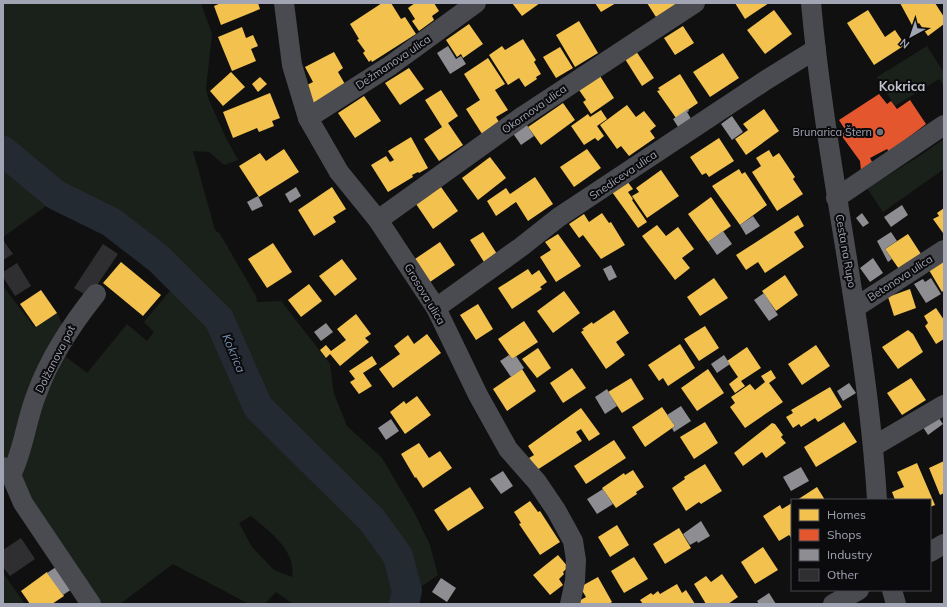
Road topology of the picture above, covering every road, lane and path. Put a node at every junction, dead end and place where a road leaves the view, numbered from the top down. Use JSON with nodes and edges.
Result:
{"nodes":[{"id":1,"x":284,"y":3,"type":"edge"},
{"id":2,"x":476,"y":3,"type":"edge"},
{"id":3,"x":695,"y":3,"type":"edge"},
{"id":4,"x":811,"y":3,"type":"edge"},
{"id":5,"x":816,"y":49,"type":"junction"},
{"id":6,"x":308,"y":118,"type":"junction"},
{"id":7,"x":944,"y":125,"type":"edge"},
{"id":8,"x":836,"y":198,"type":"junction"},
{"id":9,"x":378,"y":220,"type":"junction"},
{"id":10,"x":944,"y":250,"type":"edge"},
{"id":11,"x":96,"y":294,"type":"dead end"},
{"id":12,"x":856,"y":307,"type":"junction"},
{"id":13,"x":436,"y":308,"type":"junction"},
{"id":14,"x":944,"y":405,"type":"edge"},
{"id":15,"x":874,"y":446,"type":"junction"},
{"id":16,"x":7,"y":471,"type":"edge"},
{"id":17,"x":878,"y":499,"type":"edge"},
{"id":18,"x":944,"y":544,"type":"edge"},
{"id":19,"x":931,"y":551,"type":"edge"},
{"id":20,"x":857,"y":591,"type":"edge"},
{"id":21,"x":892,"y":591,"type":"edge"},
{"id":22,"x":91,"y":604,"type":"edge"},
{"id":23,"x":570,"y":604,"type":"edge"},
{"id":24,"x":833,"y":604,"type":"edge"},
{"id":25,"x":896,"y":604,"type":"edge"}],
"edges":[{"from":1,"to":6,"type":"street","name":"Grosova ulica"},
{"from":2,"to":6,"type":"street","name":"Dežmanova ulica"},
{"from":3,"to":9,"type":"street","name":"Okornova ulica"},
{"from":4,"to":5,"type":"street","name":"Cesta na Rupo"},
{"from":5,"to":8,"type":"street","name":"Cesta na Rupo"},
{"from":5,"to":13,"type":"street","name":"Snediceva ulica"},
{"from":6,"to":9,"type":"street","name":"Grosova ulica"},
{"from":7,"to":8,"type":"street"},
{"from":8,"to":12,"type":"street","name":"Cesta na Rupo"},
{"from":9,"to":13,"type":"street","name":"Grosova ulica"},
{"from":10,"to":12,"type":"street","name":"Betonova ulica"},
{"from":11,"to":16,"type":"street","name":"Dolžanova pot"},
{"from":12,"to":15,"type":"street","name":"Cesta na Rupo"},
{"from":13,"to":23,"type":"street","name":"Grosova ulica"},
{"from":14,"to":15,"type":"street"},
{"from":15,"to":17,"type":"street","name":"Cesta na Rupo"},
{"from":16,"to":22,"type":"street","name":"Dolžanova pot"},
{"from":18,"to":19,"type":"street"},
{"from":20,"to":24,"type":"street"},
{"from":21,"to":25,"type":"street"}]}
